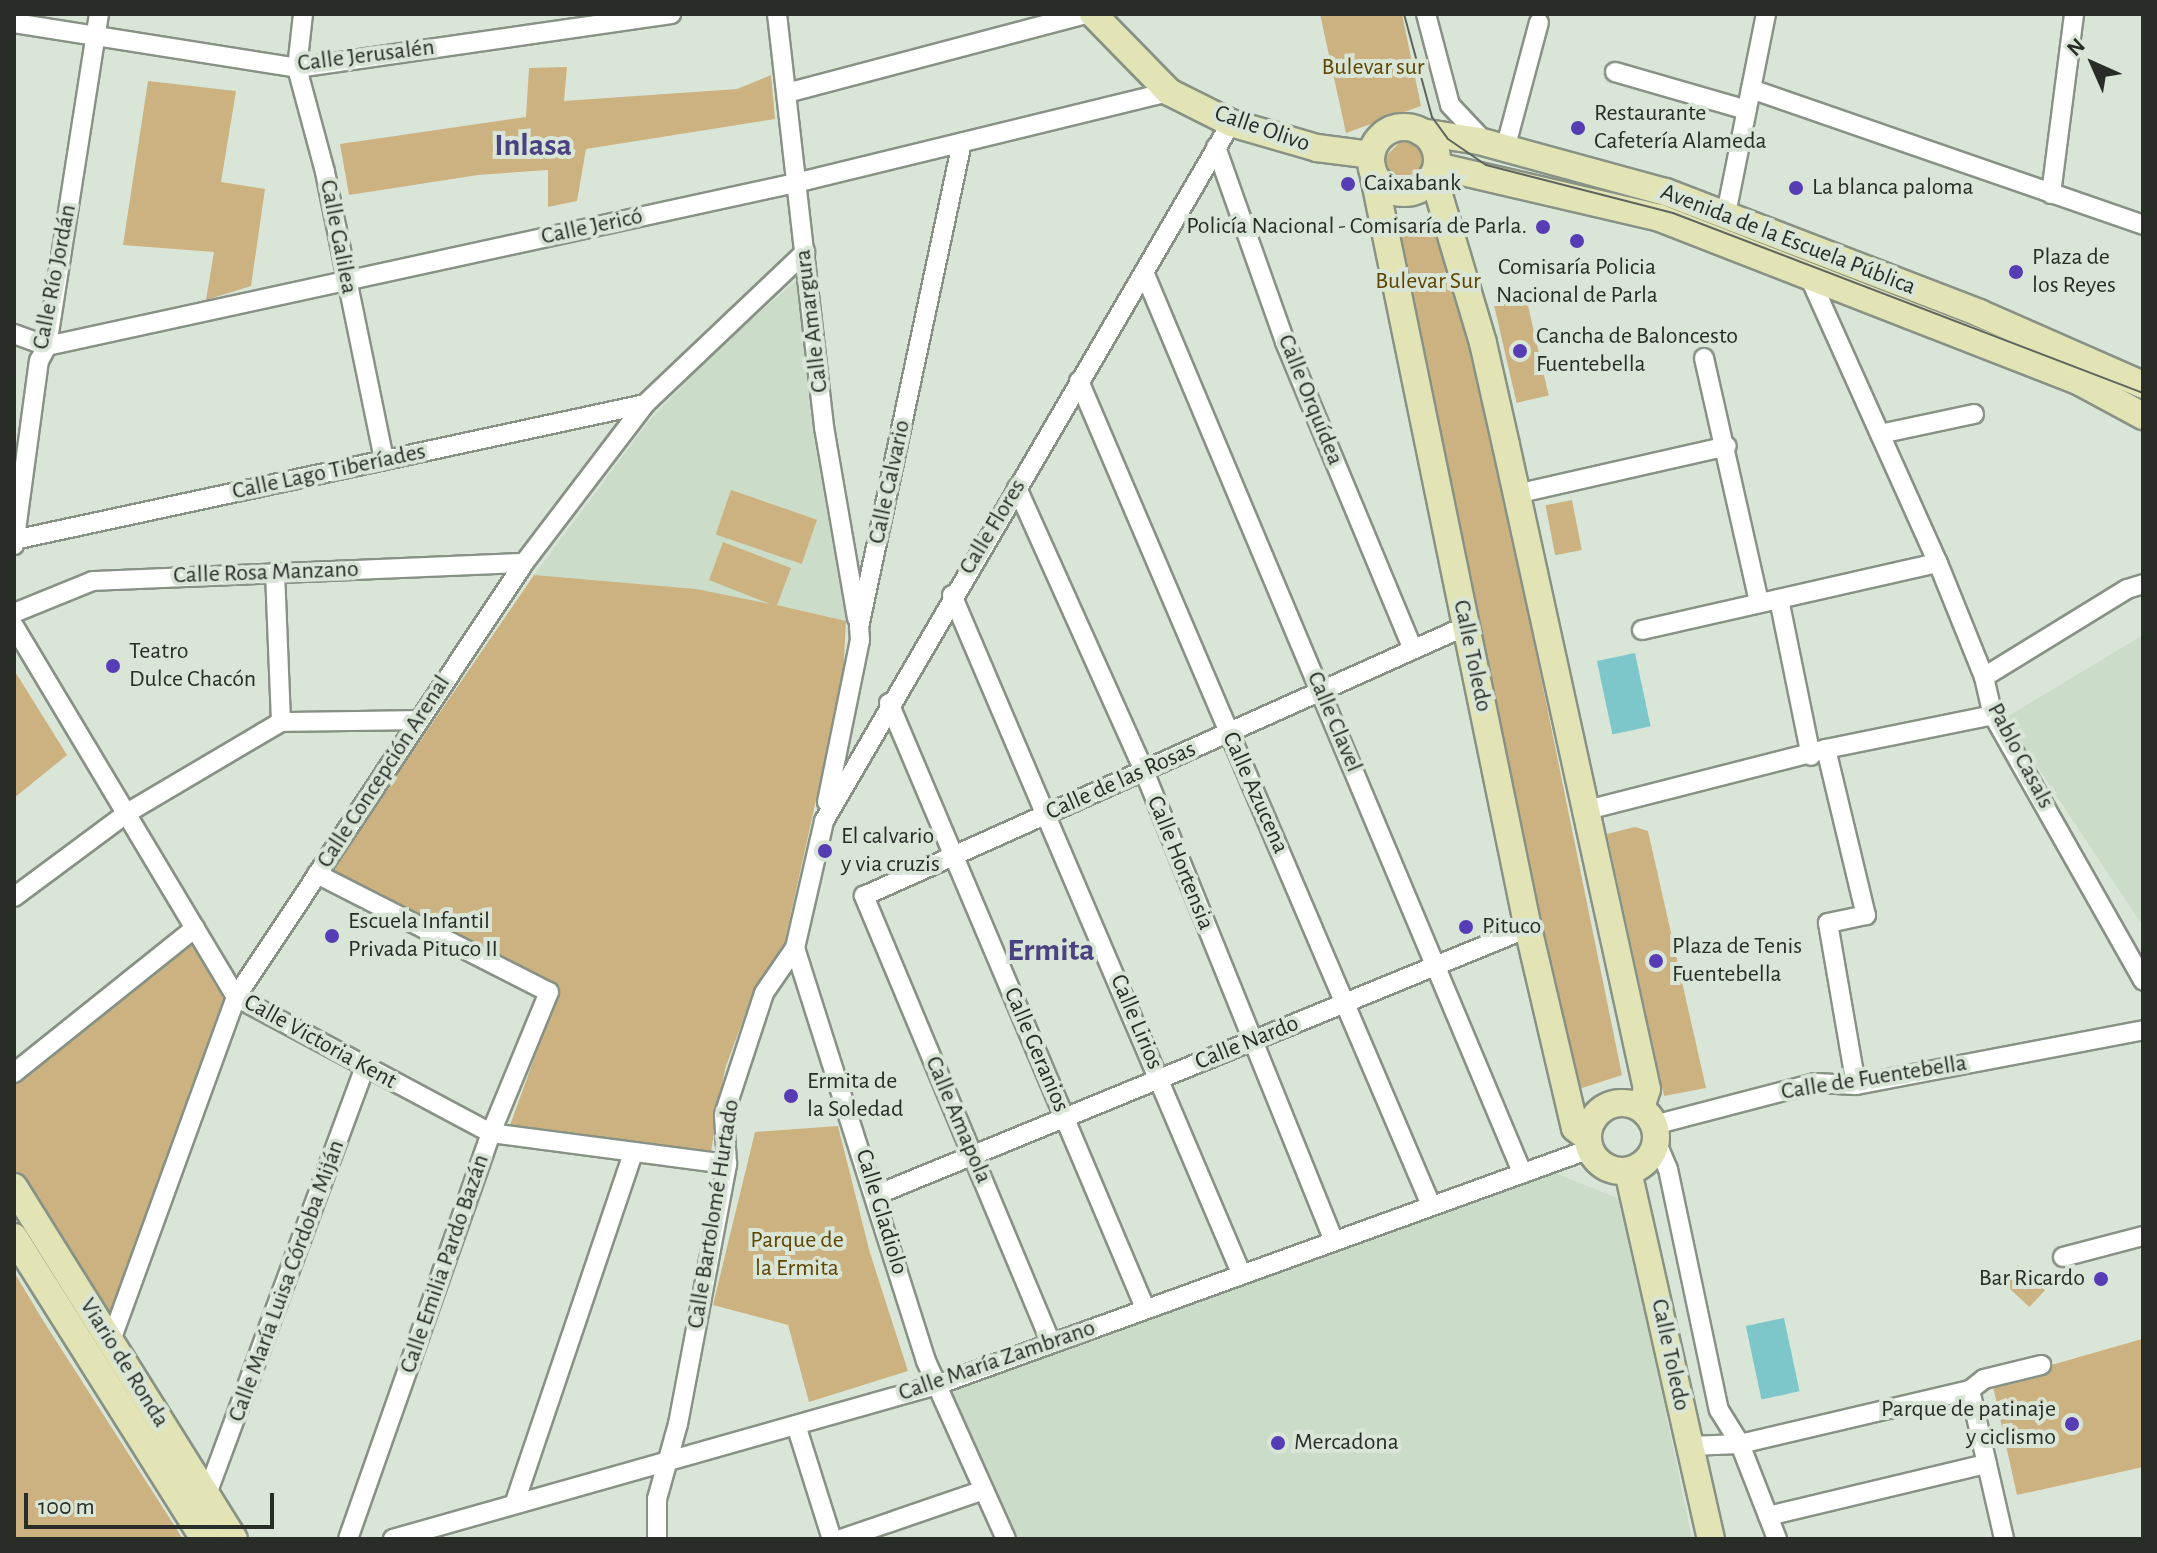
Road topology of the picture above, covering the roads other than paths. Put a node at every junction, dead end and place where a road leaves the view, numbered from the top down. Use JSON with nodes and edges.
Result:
{"nodes":[{"id":1,"x":99,"y":14,"type":"edge"},
{"id":2,"x":303,"y":14,"type":"edge"},
{"id":3,"x":671,"y":14,"type":"edge"},
{"id":4,"x":777,"y":14,"type":"edge"},
{"id":5,"x":1086,"y":14,"type":"edge"},
{"id":6,"x":1093,"y":14,"type":"edge"},
{"id":7,"x":1426,"y":14,"type":"edge"},
{"id":8,"x":1766,"y":14,"type":"edge"},
{"id":9,"x":2074,"y":14,"type":"edge"},
{"id":10,"x":1539,"y":22,"type":"dead end"},
{"id":11,"x":14,"y":23,"type":"edge"},
{"id":12,"x":96,"y":36,"type":"junction"},
{"id":13,"x":297,"y":68,"type":"junction"},
{"id":14,"x":1615,"y":72,"type":"dead end"},
{"id":15,"x":1751,"y":89,"type":"junction"},
{"id":16,"x":1169,"y":92,"type":"junction"},
{"id":17,"x":787,"y":93,"type":"junction"},
{"id":18,"x":1747,"y":110,"type":"junction"},
{"id":19,"x":1231,"y":123,"type":"junction"},
{"id":20,"x":1421,"y":132,"type":"junction"},
{"id":21,"x":962,"y":143,"type":"junction"},
{"id":22,"x":1497,"y":146,"type":"junction"},
{"id":23,"x":1216,"y":147,"type":"junction"},
{"id":24,"x":1372,"y":161,"type":"junction"},
{"id":25,"x":1435,"y":171,"type":"junction"},
{"id":26,"x":795,"y":183,"type":"junction"},
{"id":27,"x":2051,"y":194,"type":"junction"},
{"id":28,"x":1726,"y":214,"type":"junction"},
{"id":29,"x":2143,"y":225,"type":"edge"},
{"id":30,"x":805,"y":252,"type":"junction"},
{"id":31,"x":1144,"y":272,"type":"junction"},
{"id":32,"x":1808,"y":274,"type":"junction"},
{"id":33,"x":346,"y":279,"type":"junction"},
{"id":34,"x":14,"y":334,"type":"edge"},
{"id":35,"x":47,"y":346,"type":"junction"},
{"id":36,"x":1704,"y":358,"type":"dead end"},
{"id":37,"x":1079,"y":381,"type":"junction"},
{"id":38,"x":2143,"y":385,"type":"edge"},
{"id":39,"x":645,"y":404,"type":"junction"},
{"id":40,"x":1974,"y":414,"type":"dead end"},
{"id":41,"x":2143,"y":416,"type":"edge"},
{"id":42,"x":1880,"y":434,"type":"junction"},
{"id":43,"x":1727,"y":446,"type":"junction"},
{"id":44,"x":384,"y":460,"type":"junction"},
{"id":45,"x":1017,"y":488,"type":"junction"},
{"id":46,"x":1516,"y":494,"type":"junction"},
{"id":47,"x":14,"y":542,"type":"edge"},
{"id":48,"x":524,"y":563,"type":"junction"},
{"id":49,"x":1938,"y":563,"type":"junction"},
{"id":50,"x":275,"y":572,"type":"junction"},
{"id":51,"x":2143,"y":584,"type":"edge"},
{"id":52,"x":952,"y":595,"type":"junction"},
{"id":53,"x":1767,"y":602,"type":"junction"},
{"id":54,"x":14,"y":613,"type":"edge"},
{"id":55,"x":14,"y":626,"type":"edge"},
{"id":56,"x":1466,"y":626,"type":"junction"},
{"id":57,"x":859,"y":627,"type":"junction"},
{"id":58,"x":1642,"y":630,"type":"dead end"},
{"id":59,"x":1413,"y":649,"type":"junction"},
{"id":60,"x":1984,"y":677,"type":"junction"},
{"id":61,"x":1322,"y":693,"type":"junction"},
{"id":62,"x":889,"y":703,"type":"junction"},
{"id":63,"x":1993,"y":715,"type":"junction"},
{"id":64,"x":417,"y":720,"type":"junction"},
{"id":65,"x":281,"y":722,"type":"junction"},
{"id":66,"x":1228,"y":732,"type":"junction"},
{"id":67,"x":1818,"y":752,"type":"junction"},
{"id":68,"x":1144,"y":771,"type":"junction"},
{"id":69,"x":1587,"y":810,"type":"junction"},
{"id":70,"x":127,"y":813,"type":"junction"},
{"id":71,"x":1048,"y":814,"type":"junction"},
{"id":72,"x":824,"y":821,"type":"junction"},
{"id":73,"x":954,"y":855,"type":"junction"},
{"id":74,"x":317,"y":874,"type":"junction"},
{"id":75,"x":864,"y":896,"type":"joint"},
{"id":76,"x":14,"y":897,"type":"edge"},
{"id":77,"x":195,"y":928,"type":"junction"},
{"id":78,"x":1528,"y":928,"type":"junction"},
{"id":79,"x":795,"y":948,"type":"junction"},
{"id":80,"x":1436,"y":965,"type":"junction"},
{"id":81,"x":2143,"y":980,"type":"edge"},
{"id":82,"x":236,"y":997,"type":"junction"},
{"id":83,"x":1345,"y":1003,"type":"junction"},
{"id":84,"x":2143,"y":1022,"type":"edge"},
{"id":85,"x":2143,"y":1031,"type":"edge"},
{"id":86,"x":1251,"y":1042,"type":"junction"},
{"id":87,"x":365,"y":1068,"type":"junction"},
{"id":88,"x":14,"y":1073,"type":"edge"},
{"id":89,"x":1159,"y":1079,"type":"junction"},
{"id":90,"x":1856,"y":1085,"type":"junction"},
{"id":91,"x":1065,"y":1117,"type":"junction"},
{"id":92,"x":1651,"y":1125,"type":"junction"},
{"id":93,"x":491,"y":1133,"type":"junction"},
{"id":94,"x":1589,"y":1143,"type":"junction"},
{"id":95,"x":633,"y":1153,"type":"junction"},
{"id":96,"x":973,"y":1155,"type":"junction"},
{"id":97,"x":727,"y":1164,"type":"junction"},
{"id":98,"x":1628,"y":1171,"type":"junction"},
{"id":99,"x":1522,"y":1172,"type":"junction"},
{"id":100,"x":14,"y":1187,"type":"edge"},
{"id":101,"x":876,"y":1195,"type":"junction"},
{"id":102,"x":1431,"y":1205,"type":"junction"},
{"id":103,"x":2143,"y":1236,"type":"edge"},
{"id":104,"x":14,"y":1237,"type":"edge"},
{"id":105,"x":1334,"y":1241,"type":"junction"},
{"id":106,"x":2063,"y":1257,"type":"dead end"},
{"id":107,"x":1241,"y":1273,"type":"junction"},
{"id":108,"x":1145,"y":1308,"type":"junction"},
{"id":109,"x":112,"y":1343,"type":"junction"},
{"id":110,"x":1051,"y":1343,"type":"junction"},
{"id":111,"x":2041,"y":1365,"type":"dead end"},
{"id":112,"x":96,"y":1371,"type":"junction"},
{"id":113,"x":937,"y":1385,"type":"junction"},
{"id":114,"x":1970,"y":1390,"type":"junction"},
{"id":115,"x":796,"y":1425,"type":"junction"},
{"id":116,"x":1740,"y":1444,"type":"junction"},
{"id":117,"x":1690,"y":1446,"type":"junction"},
{"id":118,"x":667,"y":1463,"type":"junction"},
{"id":119,"x":1987,"y":1464,"type":"junction"},
{"id":120,"x":984,"y":1490,"type":"junction"},
{"id":121,"x":207,"y":1494,"type":"junction"},
{"id":122,"x":515,"y":1502,"type":"junction"},
{"id":123,"x":1768,"y":1516,"type":"junction"},
{"id":124,"x":204,"y":1539,"type":"edge"},
{"id":125,"x":234,"y":1539,"type":"edge"},
{"id":126,"x":348,"y":1539,"type":"edge"},
{"id":127,"x":393,"y":1539,"type":"edge"},
{"id":128,"x":657,"y":1539,"type":"edge"},
{"id":129,"x":832,"y":1539,"type":"edge"},
{"id":130,"x":841,"y":1539,"type":"edge"},
{"id":131,"x":1006,"y":1539,"type":"edge"},
{"id":132,"x":1711,"y":1539,"type":"edge"},
{"id":133,"x":1777,"y":1539,"type":"edge"},
{"id":134,"x":2004,"y":1539,"type":"edge"}],
"edges":[{"from":1,"to":12,"type":"street","name":"Calle Río Jordán"},
{"from":2,"to":13,"type":"street","name":"Calle Galilea"},
{"from":3,"to":13,"type":"street","name":"Calle Jerusalén"},
{"from":4,"to":17,"type":"street","name":"Calle Amargura"},
{"from":5,"to":17,"type":"street"},
{"from":6,"to":16,"type":"street","name":"Calle Olivo"},
{"from":7,"to":22,"type":"street"},
{"from":8,"to":15,"type":"street"},
{"from":9,"to":27,"type":"street"},
{"from":10,"to":22,"type":"street"},
{"from":11,"to":12,"type":"street","name":"Calle Jerusalén"},
{"from":12,"to":13,"type":"street","name":"Calle Jerusalén"},
{"from":12,"to":35,"type":"street","name":"Calle Río Jordán"},
{"from":13,"to":33,"type":"street","name":"Calle Galilea"},
{"from":14,"to":18,"type":"street"},
{"from":15,"to":18,"type":"street"},
{"from":15,"to":27,"type":"street"},
{"from":16,"to":19,"type":"street","name":"Calle Olivo"},
{"from":16,"to":21,"type":"street","name":"Calle Jericó"},
{"from":17,"to":26,"type":"street","name":"Calle Amargura"},
{"from":18,"to":28,"type":"street"},
{"from":19,"to":23,"type":"street","name":"Calle Flores"},
{"from":19,"to":24,"type":"street","name":"Calle Olivo"},
{"from":20,"to":22,"type":"street","name":"Avenida de la Escuela Pública"},
{"from":20,"to":24,"type":"street"},
{"from":20,"to":25,"type":"street"},
{"from":21,"to":26,"type":"street","name":"Calle Jericó"},
{"from":21,"to":57,"type":"street","name":"Calle Calvario"},
{"from":22,"to":28,"type":"street","name":"Avenida de la Escuela Pública"},
{"from":23,"to":31,"type":"street","name":"Calle Flores"},
{"from":23,"to":59,"type":"street","name":"Calle Orquídea"},
{"from":24,"to":25,"type":"street"},
{"from":24,"to":56,"type":"street","name":"Calle Toledo"},
{"from":25,"to":32,"type":"street","name":"Avenida de la Escuela Pública"},
{"from":25,"to":46,"type":"street"},
{"from":26,"to":30,"type":"street","name":"Calle Amargura"},
{"from":26,"to":33,"type":"street","name":"Calle Jericó"},
{"from":27,"to":29,"type":"street"},
{"from":28,"to":38,"type":"street","name":"Avenida de la Escuela Pública"},
{"from":30,"to":39,"type":"street","name":"Calle Concepción Arenal"},
{"from":30,"to":57,"type":"street","name":"Calle Amargura"},
{"from":31,"to":37,"type":"street","name":"Calle Flores"},
{"from":31,"to":61,"type":"street","name":"Calle Clavel"},
{"from":32,"to":41,"type":"street","name":"Avenida de la Escuela Pública"},
{"from":32,"to":42,"type":"street","name":"Pablo Casals"},
{"from":33,"to":35,"type":"street","name":"Calle Jericó"},
{"from":33,"to":44,"type":"street","name":"Calle Galilea"},
{"from":34,"to":35,"type":"street"},
{"from":35,"to":47,"type":"street","name":"Calle Río Jordán"},
{"from":36,"to":43,"type":"street"},
{"from":37,"to":45,"type":"street","name":"Calle Flores"},
{"from":37,"to":66,"type":"street","name":"Calle Azucena"},
{"from":39,"to":44,"type":"street","name":"Calle Lago Tiberíades"},
{"from":39,"to":48,"type":"street","name":"Calle Concepción Arenal"},
{"from":40,"to":42,"type":"street"},
{"from":42,"to":49,"type":"street","name":"Pablo Casals"},
{"from":43,"to":46,"type":"street"},
{"from":43,"to":53,"type":"street"},
{"from":44,"to":47,"type":"street","name":"Calle Lago Tiberíades"},
{"from":45,"to":52,"type":"street","name":"Calle Flores"},
{"from":45,"to":68,"type":"street","name":"Calle Hortensia"},
{"from":46,"to":69,"type":"street"},
{"from":48,"to":50,"type":"street","name":"Calle Rosa Manzano"},
{"from":48,"to":64,"type":"street","name":"Calle Concepción Arenal"},
{"from":49,"to":53,"type":"street"},
{"from":49,"to":60,"type":"street","name":"Pablo Casals"},
{"from":50,"to":54,"type":"street","name":"Calle Rosa Manzano"},
{"from":50,"to":65,"type":"street"},
{"from":51,"to":60,"type":"street"},
{"from":52,"to":62,"type":"street","name":"Calle Flores"},
{"from":52,"to":71,"type":"street","name":"Calle Lirios"},
{"from":53,"to":58,"type":"street"},
{"from":53,"to":67,"type":"street"},
{"from":55,"to":70,"type":"street","name":"Calle Victoria Kent"},
{"from":56,"to":59,"type":"street","name":"Calle de las Rosas"},
{"from":56,"to":78,"type":"street","name":"Calle Toledo"},
{"from":57,"to":72,"type":"street","name":"Calle Calvario"},
{"from":59,"to":61,"type":"street","name":"Calle de las Rosas"},
{"from":60,"to":63,"type":"street","name":"Pablo Casals"},
{"from":61,"to":66,"type":"street","name":"Calle de las Rosas"},
{"from":61,"to":80,"type":"street","name":"Calle Clavel"},
{"from":62,"to":72,"type":"street","name":"Calle Flores"},
{"from":62,"to":73,"type":"street","name":"Calle Geranios"},
{"from":63,"to":67,"type":"street"},
{"from":63,"to":81,"type":"street","name":"Pablo Casals"},
{"from":64,"to":65,"type":"street"},
{"from":64,"to":74,"type":"street","name":"Calle Concepción Arenal"},
{"from":65,"to":70,"type":"street"},
{"from":66,"to":68,"type":"street","name":"Calle de las Rosas"},
{"from":66,"to":83,"type":"street","name":"Calle Azucena"},
{"from":67,"to":69,"type":"street"},
{"from":67,"to":90,"type":"street"},
{"from":68,"to":71,"type":"street","name":"Calle de las Rosas"},
{"from":68,"to":86,"type":"street","name":"Calle Hortensia"},
{"from":69,"to":92,"type":"street"},
{"from":70,"to":76,"type":"street"},
{"from":70,"to":77,"type":"street","name":"Calle Victoria Kent"},
{"from":71,"to":73,"type":"street","name":"Calle de las Rosas"},
{"from":71,"to":89,"type":"street","name":"Calle Lirios"},
{"from":72,"to":79,"type":"street","name":"Calle Flores"},
{"from":73,"to":75,"type":"street","name":"Calle de las Rosas"},
{"from":73,"to":91,"type":"street","name":"Calle Geranios"},
{"from":74,"to":82,"type":"street","name":"Calle Concepción Arenal"},
{"from":74,"to":93,"type":"street","name":"Calle Emilia Pardo Bazán"},
{"from":75,"to":96,"type":"street","name":"Calle Amapola"},
{"from":77,"to":82,"type":"street","name":"Calle Victoria Kent"},
{"from":77,"to":88,"type":"street"},
{"from":78,"to":80,"type":"street","name":"Calle Nardo"},
{"from":78,"to":94,"type":"street","name":"Calle Toledo"},
{"from":79,"to":97,"type":"street","name":"Calle Bartolomé Hurtado"},
{"from":79,"to":101,"type":"street","name":"Calle Gladiolo"},
{"from":80,"to":83,"type":"street","name":"Calle Nardo"},
{"from":80,"to":99,"type":"street","name":"Calle Clavel"},
{"from":82,"to":87,"type":"street","name":"Calle Victoria Kent"},
{"from":82,"to":109,"type":"street","name":"Calle Concepción Arenal"},
{"from":83,"to":86,"type":"street","name":"Calle Nardo"},
{"from":83,"to":102,"type":"street","name":"Calle Azucena"},
{"from":84,"to":85,"type":"street"},
{"from":85,"to":90,"type":"street","name":"Calle de Fuentebella"},
{"from":86,"to":89,"type":"street","name":"Calle Nardo"},
{"from":86,"to":105,"type":"street","name":"Calle Hortensia"},
{"from":87,"to":93,"type":"street","name":"Calle Victoria Kent"},
{"from":87,"to":121,"type":"street","name":"Calle María Luisa Córdoba Miján"},
{"from":89,"to":91,"type":"street","name":"Calle Nardo"},
{"from":89,"to":107,"type":"street","name":"Calle Lirios"},
{"from":90,"to":92,"type":"street","name":"Calle de Fuentebella"},
{"from":91,"to":96,"type":"street","name":"Calle Nardo"},
{"from":91,"to":108,"type":"street","name":"Calle Geranios"},
{"from":92,"to":94,"type":"street"},
{"from":92,"to":98,"type":"street"},
{"from":92,"to":116,"type":"street"},
{"from":93,"to":95,"type":"street","name":"Calle Victoria Kent"},
{"from":93,"to":126,"type":"street","name":"Calle Emilia Pardo Bazán"},
{"from":94,"to":98,"type":"street"},
{"from":94,"to":99,"type":"street","name":"Calle María Zambrano"},
{"from":95,"to":97,"type":"street","name":"Calle Victoria Kent"},
{"from":95,"to":122,"type":"street"},
{"from":96,"to":101,"type":"street","name":"Calle Nardo"},
{"from":96,"to":110,"type":"street","name":"Calle Amapola"},
{"from":97,"to":118,"type":"street","name":"Calle Bartolomé Hurtado"},
{"from":98,"to":117,"type":"street","name":"Calle Toledo"},
{"from":99,"to":102,"type":"street","name":"Calle María Zambrano"},
{"from":100,"to":109,"type":"street","name":"Viario de Ronda"},
{"from":101,"to":113,"type":"street","name":"Calle Gladiolo"},
{"from":102,"to":105,"type":"street","name":"Calle María Zambrano"},
{"from":103,"to":106,"type":"street"},
{"from":104,"to":112,"type":"street","name":"Viario de Ronda"},
{"from":105,"to":107,"type":"street","name":"Calle María Zambrano"},
{"from":107,"to":108,"type":"street","name":"Calle María Zambrano"},
{"from":108,"to":110,"type":"street","name":"Calle María Zambrano"},
{"from":109,"to":112,"type":"street","name":"Calle Concepción Arenal"},
{"from":109,"to":121,"type":"street","name":"Viario de Ronda"},
{"from":110,"to":113,"type":"street","name":"Calle María Zambrano"},
{"from":111,"to":114,"type":"street"},
{"from":112,"to":124,"type":"street","name":"Viario de Ronda"},
{"from":113,"to":115,"type":"street","name":"Calle María Zambrano"},
{"from":113,"to":120,"type":"street","name":"Calle Gladiolo"},
{"from":114,"to":116,"type":"street"},
{"from":114,"to":119,"type":"street"},
{"from":115,"to":118,"type":"street","name":"Calle María Zambrano"},
{"from":115,"to":129,"type":"street"},
{"from":116,"to":117,"type":"street"},
{"from":116,"to":123,"type":"street"},
{"from":117,"to":132,"type":"street","name":"Calle Toledo"},
{"from":118,"to":122,"type":"street","name":"Calle María Zambrano"},
{"from":118,"to":128,"type":"street","name":"Calle Bartolomé Hurtado"},
{"from":119,"to":123,"type":"street"},
{"from":119,"to":134,"type":"street"},
{"from":120,"to":130,"type":"street"},
{"from":120,"to":131,"type":"street","name":"Calle Gladiolo"},
{"from":121,"to":125,"type":"street","name":"Viario de Ronda"},
{"from":122,"to":127,"type":"street","name":"Calle María Zambrano"},
{"from":123,"to":133,"type":"street"}]}
